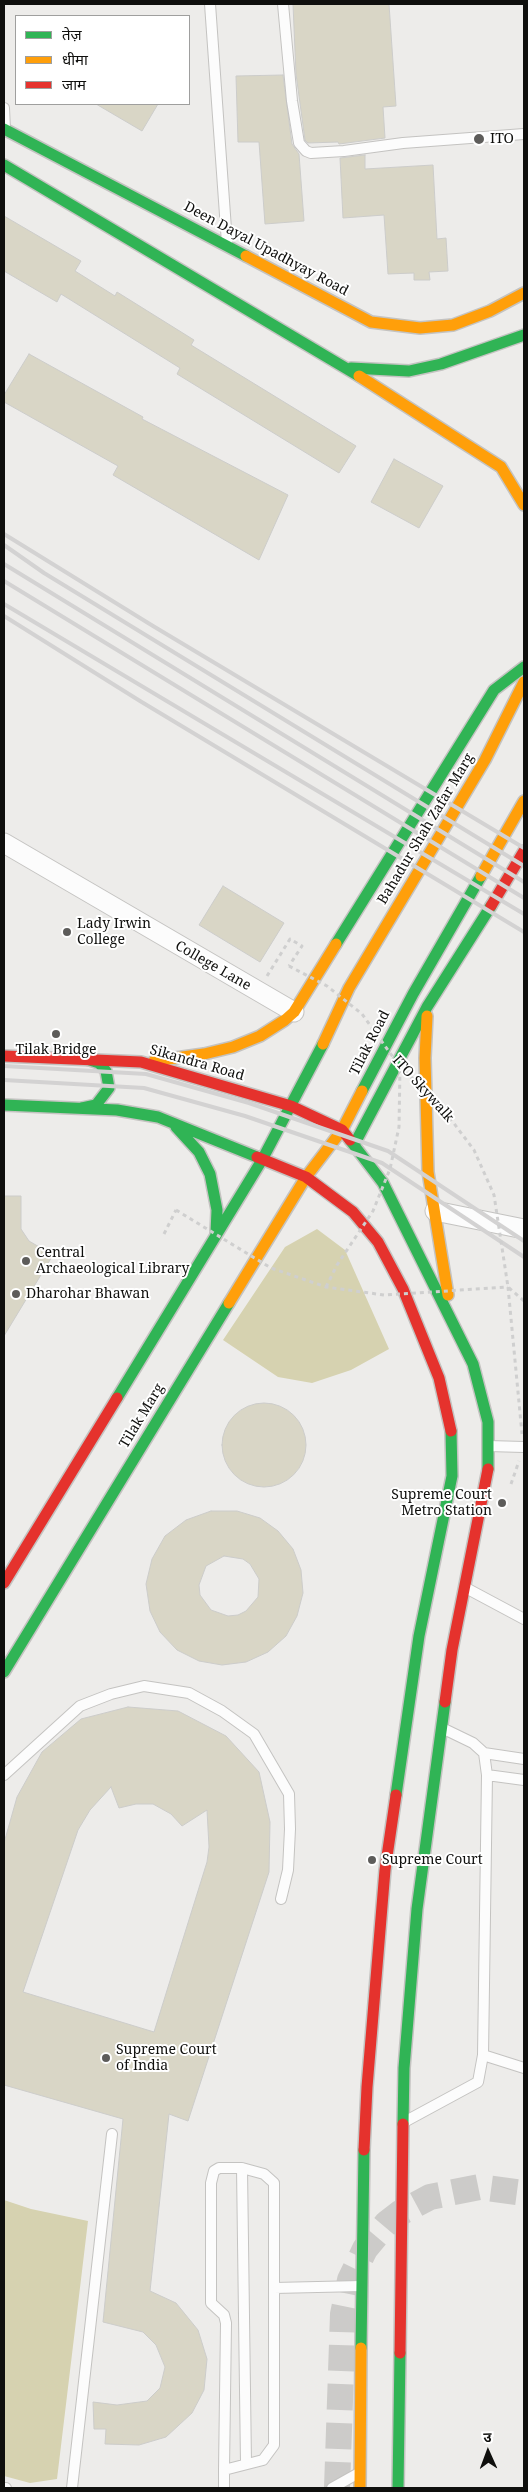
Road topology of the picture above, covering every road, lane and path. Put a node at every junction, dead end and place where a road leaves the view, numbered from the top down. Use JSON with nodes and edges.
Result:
{"nodes":[{"id":1,"x":210,"y":4,"type":"edge"},
{"id":2,"x":283,"y":4,"type":"edge"},
{"id":3,"x":4,"y":108,"type":"edge"},
{"id":4,"x":4,"y":129,"type":"edge"},
{"id":5,"x":524,"y":134,"type":"edge"},
{"id":6,"x":4,"y":166,"type":"edge"},
{"id":7,"x":228,"y":246,"type":"junction"},
{"id":8,"x":524,"y":293,"type":"edge"},
{"id":9,"x":524,"y":335,"type":"edge"},
{"id":10,"x":345,"y":367,"type":"junction"},
{"id":11,"x":524,"y":505,"type":"edge"},
{"id":12,"x":524,"y":668,"type":"edge"},
{"id":13,"x":524,"y":682,"type":"edge"},
{"id":14,"x":524,"y":801,"type":"edge"},
{"id":15,"x":4,"y":842,"type":"edge"},
{"id":16,"x":524,"y":851,"type":"edge"},
{"id":17,"x":258,"y":991,"type":"junction"},
{"id":18,"x":427,"y":1007,"type":"junction"},
{"id":19,"x":294,"y":1012,"type":"junction"},
{"id":20,"x":4,"y":1056,"type":"edge"},
{"id":21,"x":87,"y":1060,"type":"junction"},
{"id":22,"x":141,"y":1062,"type":"junction"},
{"id":23,"x":400,"y":1067,"type":"junction"},
{"id":24,"x":4,"y":1106,"type":"edge"},
{"id":25,"x":291,"y":1106,"type":"junction"},
{"id":26,"x":82,"y":1108,"type":"junction"},
{"id":27,"x":170,"y":1121,"type":"junction"},
{"id":28,"x":342,"y":1130,"type":"junction"},
{"id":29,"x":354,"y":1145,"type":"junction"},
{"id":30,"x":262,"y":1160,"type":"junction"},
{"id":31,"x":306,"y":1177,"type":"junction"},
{"id":32,"x":435,"y":1211,"type":"junction"},
{"id":33,"x":524,"y":1229,"type":"edge"},
{"id":34,"x":164,"y":1234,"type":"dead end"},
{"id":35,"x":216,"y":1234,"type":"junction"},
{"id":36,"x":326,"y":1287,"type":"junction"},
{"id":37,"x":508,"y":1287,"type":"junction"},
{"id":38,"x":524,"y":1301,"type":"edge"},
{"id":39,"x":450,"y":1314,"type":"junction"},
{"id":40,"x":488,"y":1446,"type":"junction"},
{"id":41,"x":524,"y":1447,"type":"edge"},
{"id":42,"x":9,"y":1564,"type":"edge"},
{"id":43,"x":4,"y":1583,"type":"edge"},
{"id":44,"x":466,"y":1588,"type":"junction"},
{"id":45,"x":524,"y":1619,"type":"edge"},
{"id":46,"x":4,"y":1672,"type":"edge"},
{"id":47,"x":441,"y":1728,"type":"junction"},
{"id":48,"x":484,"y":1753,"type":"junction"},
{"id":49,"x":524,"y":1758,"type":"edge"},
{"id":50,"x":4,"y":1775,"type":"edge"},
{"id":51,"x":487,"y":1775,"type":"junction"},
{"id":52,"x":524,"y":1780,"type":"edge"},
{"id":53,"x":281,"y":1899,"type":"dead end"},
{"id":54,"x":484,"y":2055,"type":"junction"},
{"id":55,"x":524,"y":2068,"type":"edge"},
{"id":56,"x":402,"y":2122,"type":"junction"},
{"id":57,"x":112,"y":2134,"type":"dead end"},
{"id":58,"x":242,"y":2168,"type":"junction"},
{"id":59,"x":362,"y":2286,"type":"junction"},
{"id":60,"x":274,"y":2288,"type":"junction"},
{"id":61,"x":246,"y":2464,"type":"junction"},
{"id":62,"x":224,"y":2470,"type":"junction"},
{"id":63,"x":360,"y":2472,"type":"junction"},
{"id":64,"x":72,"y":2488,"type":"edge"},
{"id":65,"x":224,"y":2488,"type":"edge"},
{"id":66,"x":332,"y":2488,"type":"edge"},
{"id":67,"x":360,"y":2488,"type":"edge"},
{"id":68,"x":398,"y":2488,"type":"edge"}],
"edges":[{"from":1,"to":7,"type":"lane"},
{"from":2,"to":5,"type":"lane"},
{"from":3,"to":4,"type":"lane"},
{"from":4,"to":7,"type":"main road","name":"Deen Dayal Upadhyay Road"},
{"from":6,"to":10,"type":"main road"},
{"from":7,"to":8,"type":"main road","name":"Deen Dayal Upadhyay Road"},
{"from":9,"to":10,"type":"main road"},
{"from":10,"to":11,"type":"main road"},
{"from":12,"to":19,"type":"main road"},
{"from":13,"to":25,"type":"main road","name":"Bahadur Shah Zafar Marg"},
{"from":14,"to":28,"type":"main road","name":"Tilak Road"},
{"from":15,"to":17,"type":"street","name":"College Lane"},
{"from":16,"to":18,"type":"main road"},
{"from":17,"to":19,"type":"street","name":"College Lane"},
{"from":17,"to":23,"type":"path","name":"ITO Skywalk","bridge":true},
{"from":18,"to":29,"type":"main road"},
{"from":18,"to":32,"type":"main road"},
{"from":19,"to":22,"type":"main road"},
{"from":20,"to":21,"type":"main road","name":"Sikandra Road"},
{"from":21,"to":22,"type":"main road","name":"Sikandra Road"},
{"from":21,"to":26,"type":"main road"},
{"from":22,"to":25,"type":"main road","name":"Sikandra Road"},
{"from":23,"to":36,"type":"path","bridge":true},
{"from":23,"to":37,"type":"path","name":"ITO Skywalk","bridge":true},
{"from":24,"to":26,"type":"main road"},
{"from":25,"to":28,"type":"main road","name":"Sikandra Road"},
{"from":25,"to":30,"type":"main road"},
{"from":26,"to":27,"type":"main road"},
{"from":27,"to":30,"type":"main road"},
{"from":27,"to":35,"type":"main road"},
{"from":28,"to":29,"type":"main road"},
{"from":28,"to":31,"type":"main road","name":"Tilak Road"},
{"from":29,"to":39,"type":"main road"},
{"from":30,"to":31,"type":"main road"},
{"from":30,"to":35,"type":"main road"},
{"from":31,"to":46,"type":"main road","name":"Tilak Marg"},
{"from":31,"to":59,"type":"main road"},
{"from":32,"to":33,"type":"street"},
{"from":32,"to":39,"type":"main road"},
{"from":34,"to":36,"type":"path","bridge":true},
{"from":35,"to":42,"type":"main road"},
{"from":36,"to":37,"type":"path","bridge":true},
{"from":37,"to":38,"type":"path","bridge":true},
{"from":37,"to":41,"type":"path","name":"ITO Skywalk"},
{"from":39,"to":40,"type":"main road"},
{"from":40,"to":41,"type":"lane"},
{"from":40,"to":44,"type":"main road"},
{"from":42,"to":43,"type":"main road"},
{"from":44,"to":45,"type":"lane"},
{"from":44,"to":47,"type":"main road"},
{"from":47,"to":48,"type":"lane"},
{"from":47,"to":56,"type":"main road"},
{"from":48,"to":49,"type":"lane"},
{"from":48,"to":51,"type":"lane"},
{"from":50,"to":53,"type":"lane"},
{"from":51,"to":52,"type":"lane"},
{"from":51,"to":54,"type":"lane"},
{"from":54,"to":55,"type":"lane"},
{"from":54,"to":56,"type":"lane"},
{"from":56,"to":68,"type":"main road"},
{"from":57,"to":64,"type":"lane"},
{"from":58,"to":60,"type":"lane"},
{"from":58,"to":61,"type":"lane"},
{"from":58,"to":62,"type":"lane"},
{"from":59,"to":60,"type":"lane"},
{"from":59,"to":63,"type":"main road"},
{"from":60,"to":61,"type":"lane"},
{"from":61,"to":62,"type":"lane"},
{"from":62,"to":65,"type":"lane"},
{"from":63,"to":66,"type":"lane"},
{"from":63,"to":67,"type":"main road"}]}
